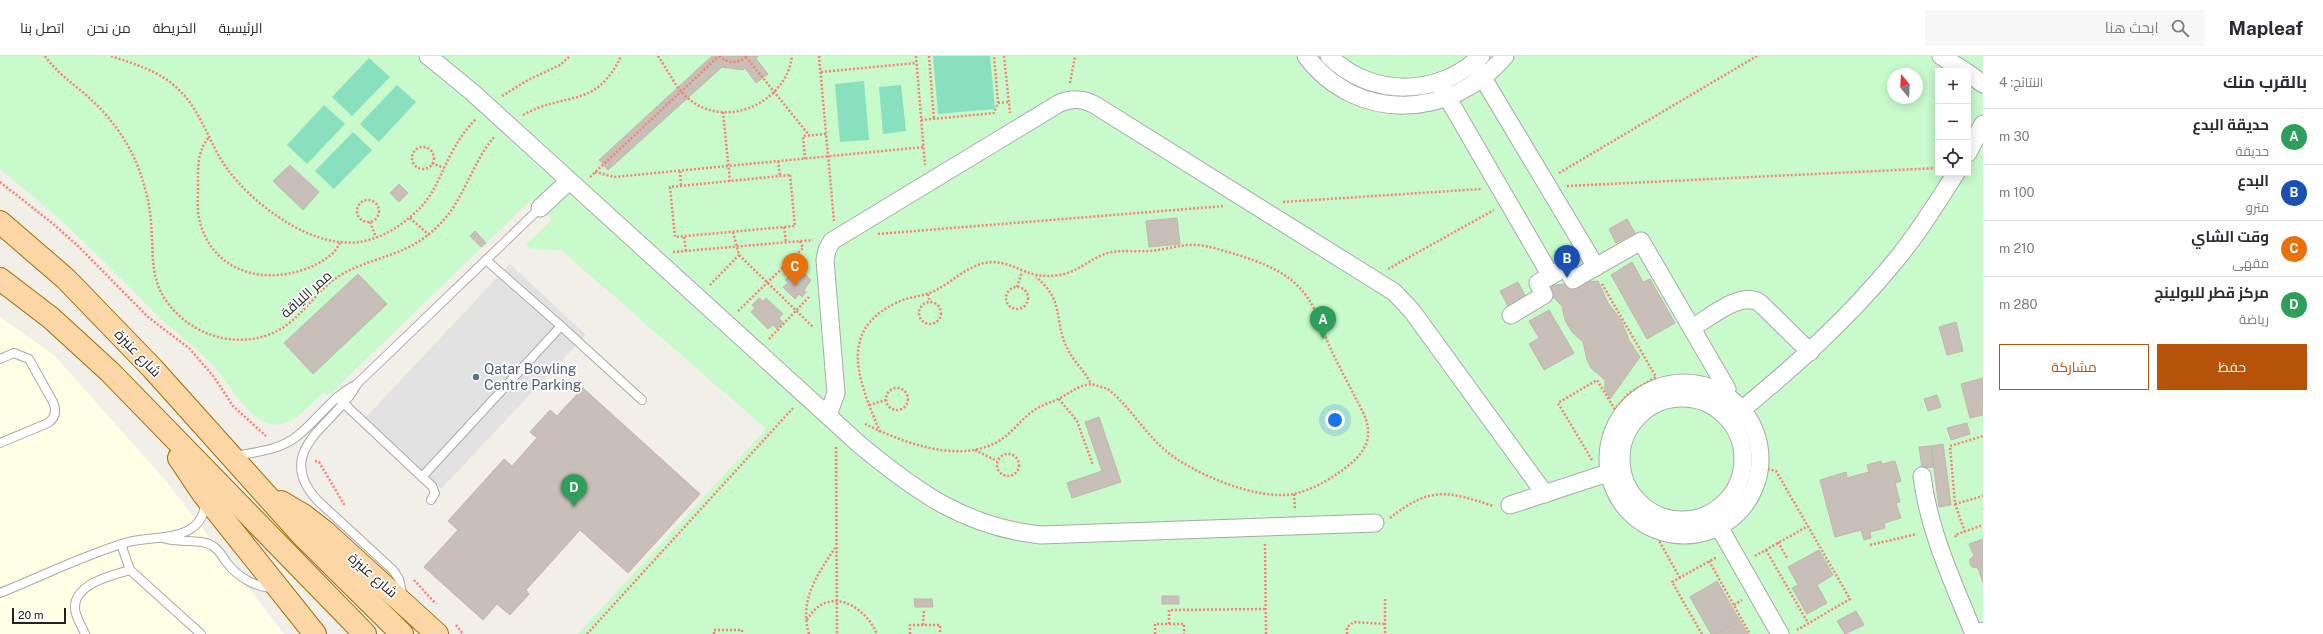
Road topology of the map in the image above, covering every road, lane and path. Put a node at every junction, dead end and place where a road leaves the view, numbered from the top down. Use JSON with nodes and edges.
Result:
{"nodes":[{"id":1,"x":45,"y":56,"type":"edge"},
{"id":2,"x":111,"y":56,"type":"edge"},
{"id":3,"x":428,"y":56,"type":"edge"},
{"id":4,"x":570,"y":56,"type":"edge"},
{"id":5,"x":621,"y":56,"type":"edge"},
{"id":6,"x":658,"y":56,"type":"edge"},
{"id":7,"x":719,"y":56,"type":"edge"},
{"id":8,"x":747,"y":56,"type":"edge"},
{"id":9,"x":792,"y":56,"type":"edge"},
{"id":10,"x":819,"y":56,"type":"edge"},
{"id":11,"x":916,"y":56,"type":"edge"},
{"id":12,"x":929,"y":56,"type":"edge"},
{"id":13,"x":994,"y":56,"type":"edge"},
{"id":14,"x":1004,"y":56,"type":"edge"},
{"id":15,"x":1074,"y":56,"type":"edge"},
{"id":16,"x":1306,"y":56,"type":"edge"},
{"id":17,"x":1329,"y":56,"type":"edge"},
{"id":18,"x":1505,"y":56,"type":"edge"},
{"id":19,"x":1757,"y":56,"type":"edge"},
{"id":20,"x":1941,"y":56,"type":"edge"},
{"id":21,"x":1478,"y":59,"type":"edge"},
{"id":22,"x":916,"y":63,"type":"junction"},
{"id":23,"x":1960,"y":68,"type":"edge"},
{"id":24,"x":821,"y":72,"type":"junction"},
{"id":25,"x":1971,"y":75,"type":"edge"},
{"id":26,"x":1483,"y":78,"type":"junction"},
{"id":27,"x":1439,"y":82,"type":"junction"},
{"id":28,"x":1983,"y":84,"type":"edge"},
{"id":29,"x":681,"y":92,"type":"junction"},
{"id":30,"x":774,"y":92,"type":"junction"},
{"id":31,"x":1448,"y":98,"type":"junction"},
{"id":32,"x":1073,"y":99,"type":"junction"},
{"id":33,"x":1008,"y":102,"type":"junction"},
{"id":34,"x":998,"y":103,"type":"junction"},
{"id":35,"x":488,"y":107,"type":"junction"},
{"id":36,"x":723,"y":112,"type":"junction"},
{"id":37,"x":934,"y":119,"type":"junction"},
{"id":38,"x":921,"y":120,"type":"junction"},
{"id":39,"x":1983,"y":124,"type":"edge"},
{"id":40,"x":508,"y":125,"type":"junction"},
{"id":41,"x":1012,"y":132,"type":"junction"},
{"id":42,"x":826,"y":134,"type":"junction"},
{"id":43,"x":809,"y":135,"type":"junction"},
{"id":44,"x":208,"y":138,"type":"junction"},
{"id":45,"x":924,"y":147,"type":"junction"},
{"id":46,"x":1971,"y":147,"type":"edge"},
{"id":47,"x":828,"y":156,"type":"junction"},
{"id":48,"x":805,"y":159,"type":"junction"},
{"id":49,"x":778,"y":161,"type":"junction"},
{"id":50,"x":432,"y":162,"type":"junction"},
{"id":51,"x":728,"y":166,"type":"junction"},
{"id":52,"x":444,"y":168,"type":"junction"},
{"id":53,"x":1935,"y":168,"type":"edge"},
{"id":54,"x":680,"y":171,"type":"junction"},
{"id":55,"x":595,"y":172,"type":"junction"},
{"id":56,"x":780,"y":176,"type":"junction"},
{"id":57,"x":1954,"y":176,"type":"edge"},
{"id":58,"x":730,"y":181,"type":"junction"},
{"id":59,"x":0,"y":182,"type":"edge"},
{"id":60,"x":927,"y":182,"type":"junction"},
{"id":61,"x":573,"y":185,"type":"junction"},
{"id":62,"x":681,"y":186,"type":"junction"},
{"id":63,"x":1548,"y":187,"type":"junction"},
{"id":64,"x":1500,"y":188,"type":"junction"},
{"id":65,"x":1508,"y":203,"type":"junction"},
{"id":66,"x":1251,"y":204,"type":"junction"},
{"id":67,"x":540,"y":208,"type":"joint"},
{"id":68,"x":410,"y":218,"type":"junction"},
{"id":69,"x":0,"y":222,"type":"edge"},
{"id":70,"x":370,"y":222,"type":"junction"},
{"id":71,"x":784,"y":226,"type":"junction"},
{"id":72,"x":733,"y":232,"type":"junction"},
{"id":73,"x":428,"y":235,"type":"junction"},
{"id":74,"x":874,"y":235,"type":"dead end"},
{"id":75,"x":376,"y":237,"type":"junction"},
{"id":76,"x":684,"y":237,"type":"junction"},
{"id":77,"x":835,"y":238,"type":"junction"},
{"id":78,"x":800,"y":241,"type":"junction"},
{"id":79,"x":340,"y":242,"type":"junction"},
{"id":80,"x":786,"y":242,"type":"junction"},
{"id":81,"x":737,"y":246,"type":"junction"},
{"id":82,"x":686,"y":251,"type":"junction"},
{"id":83,"x":650,"y":254,"type":"junction"},
{"id":84,"x":739,"y":255,"type":"junction"},
{"id":85,"x":486,"y":260,"type":"junction"},
{"id":86,"x":1594,"y":268,"type":"junction"},
{"id":87,"x":1022,"y":272,"type":"junction"},
{"id":88,"x":1035,"y":276,"type":"junction"},
{"id":89,"x":1551,"y":276,"type":"junction"},
{"id":90,"x":1372,"y":278,"type":"junction"},
{"id":91,"x":767,"y":283,"type":"junction"},
{"id":92,"x":4,"y":286,"type":"edge"},
{"id":93,"x":1017,"y":287,"type":"junction"},
{"id":94,"x":928,"y":294,"type":"junction"},
{"id":95,"x":809,"y":297,"type":"dead end"},
{"id":96,"x":698,"y":298,"type":"junction"},
{"id":97,"x":930,"y":302,"type":"junction"},
{"id":98,"x":796,"y":312,"type":"junction"},
{"id":99,"x":1511,"y":315,"type":"dead end"},
{"id":100,"x":726,"y":322,"type":"junction"},
{"id":101,"x":561,"y":326,"type":"junction"},
{"id":102,"x":1692,"y":328,"type":"junction"},
{"id":103,"x":831,"y":329,"type":"junction"},
{"id":104,"x":758,"y":351,"type":"junction"},
{"id":105,"x":1810,"y":352,"type":"junction"},
{"id":106,"x":0,"y":358,"type":"edge"},
{"id":107,"x":357,"y":384,"type":"junction"},
{"id":108,"x":1091,"y":384,"type":"junction"},
{"id":109,"x":806,"y":394,"type":"junction"},
{"id":110,"x":1723,"y":394,"type":"junction"},
{"id":111,"x":1643,"y":396,"type":"junction"},
{"id":112,"x":336,"y":397,"type":"junction"},
{"id":113,"x":1059,"y":398,"type":"junction"},
{"id":114,"x":642,"y":400,"type":"dead end"},
{"id":115,"x":886,"y":400,"type":"junction"},
{"id":116,"x":344,"y":405,"type":"junction"},
{"id":117,"x":869,"y":405,"type":"junction"},
{"id":118,"x":1617,"y":414,"type":"junction"},
{"id":119,"x":1735,"y":414,"type":"junction"},
{"id":120,"x":832,"y":419,"type":"junction"},
{"id":121,"x":156,"y":420,"type":"junction"},
{"id":122,"x":860,"y":422,"type":"dead end"},
{"id":123,"x":880,"y":432,"type":"junction"},
{"id":124,"x":1983,"y":436,"type":"edge"},
{"id":125,"x":0,"y":443,"type":"edge"},
{"id":126,"x":281,"y":445,"type":"junction"},
{"id":127,"x":974,"y":450,"type":"junction"},
{"id":128,"x":230,"y":457,"type":"junction"},
{"id":129,"x":997,"y":461,"type":"junction"},
{"id":130,"x":1093,"y":465,"type":"dead end"},
{"id":131,"x":1760,"y":467,"type":"junction"},
{"id":132,"x":1610,"y":472,"type":"junction"},
{"id":133,"x":1922,"y":476,"type":"dead end"},
{"id":134,"x":422,"y":477,"type":"junction"},
{"id":135,"x":1545,"y":494,"type":"junction"},
{"id":136,"x":204,"y":495,"type":"junction"},
{"id":137,"x":265,"y":495,"type":"junction"},
{"id":138,"x":1983,"y":496,"type":"edge"},
{"id":139,"x":431,"y":500,"type":"dead end"},
{"id":140,"x":1955,"y":504,"type":"junction"},
{"id":141,"x":1510,"y":505,"type":"joint"},
{"id":142,"x":1715,"y":520,"type":"junction"},
{"id":143,"x":1375,"y":523,"type":"joint"},
{"id":144,"x":1983,"y":525,"type":"edge"},
{"id":145,"x":1808,"y":526,"type":"junction"},
{"id":146,"x":1264,"y":527,"type":"junction"},
{"id":147,"x":1656,"y":530,"type":"junction"},
{"id":148,"x":1933,"y":530,"type":"junction"},
{"id":149,"x":1965,"y":532,"type":"junction"},
{"id":150,"x":161,"y":537,"type":"junction"},
{"id":151,"x":1778,"y":542,"type":"junction"},
{"id":152,"x":1958,"y":542,"type":"dead end"},
{"id":153,"x":121,"y":544,"type":"junction"},
{"id":154,"x":1870,"y":545,"type":"dead end"},
{"id":155,"x":835,"y":548,"type":"junction"},
{"id":156,"x":1731,"y":548,"type":"junction"},
{"id":157,"x":1766,"y":550,"type":"junction"},
{"id":158,"x":1787,"y":558,"type":"dead end"},
{"id":159,"x":1709,"y":561,"type":"junction"},
{"id":160,"x":1740,"y":564,"type":"junction"},
{"id":161,"x":130,"y":570,"type":"junction"},
{"id":162,"x":1680,"y":578,"type":"junction"},
{"id":163,"x":280,"y":588,"type":"junction"},
{"id":164,"x":0,"y":593,"type":"edge"},
{"id":165,"x":1385,"y":599,"type":"dead end"},
{"id":166,"x":836,"y":601,"type":"junction"},
{"id":167,"x":404,"y":602,"type":"junction"},
{"id":168,"x":924,"y":609,"type":"dead end"},
{"id":169,"x":1266,"y":609,"type":"junction"},
{"id":170,"x":806,"y":621,"type":"junction"},
{"id":171,"x":1808,"y":623,"type":"junction"},
{"id":172,"x":1169,"y":624,"type":"junction"},
{"id":173,"x":1385,"y":624,"type":"junction"},
{"id":174,"x":923,"y":625,"type":"junction"},
{"id":175,"x":1983,"y":631,"type":"edge"},
{"id":176,"x":1788,"y":632,"type":"edge"},
{"id":177,"x":86,"y":634,"type":"edge"},
{"id":178,"x":202,"y":634,"type":"edge"},
{"id":179,"x":315,"y":634,"type":"edge"},
{"id":180,"x":365,"y":634,"type":"edge"},
{"id":181,"x":402,"y":634,"type":"edge"},
{"id":182,"x":437,"y":634,"type":"edge"},
{"id":183,"x":587,"y":634,"type":"edge"},
{"id":184,"x":714,"y":634,"type":"edge"},
{"id":185,"x":742,"y":634,"type":"edge"},
{"id":186,"x":809,"y":634,"type":"edge"},
{"id":187,"x":837,"y":634,"type":"edge"},
{"id":188,"x":877,"y":634,"type":"edge"},
{"id":189,"x":910,"y":634,"type":"edge"},
{"id":190,"x":940,"y":634,"type":"edge"},
{"id":191,"x":1155,"y":634,"type":"edge"},
{"id":192,"x":1184,"y":634,"type":"edge"},
{"id":193,"x":1266,"y":634,"type":"edge"},
{"id":194,"x":1347,"y":634,"type":"edge"},
{"id":195,"x":1385,"y":634,"type":"edge"},
{"id":196,"x":1702,"y":634,"type":"edge"},
{"id":197,"x":1750,"y":634,"type":"edge"}],
"edges":[{"from":1,"to":73,"type":"path","name":"ممر اللياقة"},
{"from":2,"to":44,"type":"path"},
{"from":3,"to":35,"type":"street"},
{"from":4,"to":35,"type":"path"},
{"from":5,"to":40,"type":"path","name":"ممر اللياقة"},
{"from":6,"to":29,"type":"path"},
{"from":7,"to":8,"type":"path"},
{"from":7,"to":29,"type":"path"},
{"from":8,"to":30,"type":"path"},
{"from":9,"to":30,"type":"path"},
{"from":10,"to":24,"type":"path"},
{"from":11,"to":22,"type":"path"},
{"from":12,"to":37,"type":"path"},
{"from":13,"to":34,"type":"path"},
{"from":14,"to":33,"type":"path"},
{"from":15,"to":32,"type":"path"},
{"from":16,"to":31,"type":"street"},
{"from":17,"to":27,"type":"street"},
{"from":18,"to":26,"type":"street"},
{"from":19,"to":63,"type":"path"},
{"from":20,"to":23,"type":"street"},
{"from":21,"to":26,"type":"street"},
{"from":21,"to":27,"type":"street"},
{"from":22,"to":24,"type":"path"},
{"from":22,"to":38,"type":"path"},
{"from":24,"to":42,"type":"path"},
{"from":25,"to":28,"type":"street"},
{"from":26,"to":31,"type":"street"},
{"from":26,"to":63,"type":"street"},
{"from":27,"to":31,"type":"street"},
{"from":29,"to":36,"type":"path"},
{"from":29,"to":55,"type":"path"},
{"from":30,"to":36,"type":"path"},
{"from":30,"to":43,"type":"path"},
{"from":31,"to":64,"type":"street"},
{"from":32,"to":41,"type":"street"},
{"from":32,"to":66,"type":"street"},
{"from":33,"to":34,"type":"path"},
{"from":33,"to":41,"type":"path"},
{"from":34,"to":37,"type":"path"},
{"from":35,"to":40,"type":"street"},
{"from":35,"to":52,"type":"path"},
{"from":36,"to":51,"type":"path"},
{"from":37,"to":38,"type":"path"},
{"from":38,"to":45,"type":"path"},
{"from":39,"to":46,"type":"street"},
{"from":40,"to":61,"type":"street"},
{"from":40,"to":73,"type":"path","name":"ممر اللياقة"},
{"from":41,"to":60,"type":"street"},
{"from":42,"to":43,"type":"path"},
{"from":42,"to":47,"type":"path"},
{"from":43,"to":48,"type":"path"},
{"from":44,"to":79,"type":"path"},
{"from":44,"to":79,"type":"path"},
{"from":45,"to":47,"type":"path"},
{"from":45,"to":60,"type":"path"},
{"from":47,"to":48,"type":"path"},
{"from":47,"to":77,"type":"path"},
{"from":48,"to":49,"type":"path"},
{"from":49,"to":51,"type":"path"},
{"from":49,"to":56,"type":"path"},
{"from":50,"to":50,"type":"path"},
{"from":50,"to":52,"type":"path"},
{"from":51,"to":54,"type":"path"},
{"from":51,"to":58,"type":"path"},
{"from":52,"to":68,"type":"path"},
{"from":53,"to":63,"type":"path"},
{"from":54,"to":55,"type":"path"},
{"from":54,"to":62,"type":"path"},
{"from":55,"to":61,"type":"path"},
{"from":56,"to":58,"type":"path"},
{"from":56,"to":71,"type":"path"},
{"from":57,"to":105,"type":"street"},
{"from":58,"to":62,"type":"path"},
{"from":59,"to":126,"type":"path"},
{"from":60,"to":77,"type":"street"},
{"from":61,"to":67,"type":"street"},
{"from":61,"to":83,"type":"street"},
{"from":62,"to":76,"type":"path"},
{"from":63,"to":86,"type":"street"},
{"from":64,"to":65,"type":"street"},
{"from":64,"to":66,"type":"path"},
{"from":65,"to":89,"type":"street"},
{"from":65,"to":90,"type":"path"},
{"from":66,"to":74,"type":"path"},
{"from":66,"to":90,"type":"street"},
{"from":67,"to":85,"type":"lane"},
{"from":68,"to":73,"type":"path"},
{"from":68,"to":75,"type":"path"},
{"from":69,"to":128,"type":"main road","name":"شارع عنيزة"},
{"from":70,"to":70,"type":"path"},
{"from":70,"to":75,"type":"path"},
{"from":71,"to":72,"type":"path"},
{"from":71,"to":80,"type":"path"},
{"from":72,"to":76,"type":"path"},
{"from":72,"to":81,"type":"path"},
{"from":75,"to":79,"type":"path"},
{"from":76,"to":82,"type":"path"},
{"from":77,"to":78,"type":"path"},
{"from":77,"to":103,"type":"street"},
{"from":78,"to":80,"type":"path"},
{"from":78,"to":91,"type":"path"},
{"from":80,"to":81,"type":"path"},
{"from":81,"to":82,"type":"path"},
{"from":81,"to":84,"type":"path"},
{"from":82,"to":83,"type":"path"},
{"from":83,"to":96,"type":"street"},
{"from":84,"to":91,"type":"path"},
{"from":84,"to":96,"type":"path"},
{"from":85,"to":101,"type":"lane"},
{"from":85,"to":107,"type":"lane"},
{"from":86,"to":89,"type":"street"},
{"from":86,"to":102,"type":"street"},
{"from":86,"to":111,"type":"path"},
{"from":87,"to":88,"type":"path"},
{"from":87,"to":93,"type":"path"},
{"from":87,"to":94,"type":"path"},
{"from":88,"to":108,"type":"path"},
{"from":88,"to":108,"type":"path"},
{"from":89,"to":99,"type":"street"},
{"from":90,"to":135,"type":"street"},
{"from":91,"to":98,"type":"path"},
{"from":91,"to":100,"type":"path"},
{"from":92,"to":121,"type":"main road"},
{"from":93,"to":93,"type":"path"},
{"from":94,"to":97,"type":"path"},
{"from":94,"to":117,"type":"path"},
{"from":95,"to":98,"type":"path"},
{"from":96,"to":100,"type":"street"},
{"from":97,"to":97,"type":"path"},
{"from":98,"to":103,"type":"path"},
{"from":98,"to":104,"type":"path"},
{"from":100,"to":104,"type":"street"},
{"from":101,"to":114,"type":"lane"},
{"from":101,"to":134,"type":"lane"},
{"from":102,"to":105,"type":"street"},
{"from":102,"to":110,"type":"street"},
{"from":103,"to":120,"type":"street"},
{"from":104,"to":109,"type":"street"},
{"from":105,"to":119,"type":"street"},
{"from":106,"to":125,"type":"lane"},
{"from":107,"to":112,"type":"lane"},
{"from":107,"to":116,"type":"lane"},
{"from":108,"to":113,"type":"path"},
{"from":109,"to":120,"type":"street"},
{"from":109,"to":183,"type":"path"},
{"from":110,"to":111,"type":"street"},
{"from":110,"to":119,"type":"street"},
{"from":111,"to":118,"type":"street"},
{"from":111,"to":118,"type":"path"},
{"from":111,"to":119,"type":"street"},
{"from":111,"to":132,"type":"street"},
{"from":112,"to":116,"type":"lane"},
{"from":112,"to":126,"type":"lane"},
{"from":113,"to":127,"type":"path"},
{"from":113,"to":130,"type":"path"},
{"from":115,"to":115,"type":"path"},
{"from":115,"to":117,"type":"path"},
{"from":116,"to":134,"type":"lane"},
{"from":116,"to":167,"type":"lane"},
{"from":117,"to":123,"type":"path"},
{"from":118,"to":132,"type":"street"},
{"from":118,"to":132,"type":"path"},
{"from":119,"to":131,"type":"street"},
{"from":119,"to":142,"type":"street"},
{"from":120,"to":146,"type":"street"},
{"from":120,"to":155,"type":"path"},
{"from":121,"to":136,"type":"main road"},
{"from":121,"to":180,"type":"main road"},
{"from":122,"to":123,"type":"path"},
{"from":123,"to":127,"type":"path"},
{"from":124,"to":140,"type":"path"},
{"from":126,"to":128,"type":"lane"},
{"from":127,"to":129,"type":"path"},
{"from":128,"to":137,"type":"main road","name":"شارع عنيزة"},
{"from":129,"to":129,"type":"path"},
{"from":131,"to":142,"type":"street"},
{"from":131,"to":145,"type":"path"},
{"from":132,"to":135,"type":"street"},
{"from":132,"to":142,"type":"street"},
{"from":132,"to":147,"type":"street"},
{"from":133,"to":148,"type":"street"},
{"from":134,"to":139,"type":"lane"},
{"from":135,"to":141,"type":"street"},
{"from":136,"to":150,"type":"lane"},
{"from":136,"to":163,"type":"main road"},
{"from":137,"to":167,"type":"main road","name":"شارع عنيزة"},
{"from":137,"to":181,"type":"main road","name":"شارع عنيزة"},
{"from":138,"to":140,"type":"path"},
{"from":140,"to":149,"type":"path"},
{"from":141,"to":143,"type":"path"},
{"from":142,"to":147,"type":"street"},
{"from":142,"to":156,"type":"street"},
{"from":143,"to":146,"type":"street"},
{"from":144,"to":149,"type":"path"},
{"from":145,"to":151,"type":"path"},
{"from":145,"to":171,"type":"path"},
{"from":146,"to":169,"type":"path"},
{"from":147,"to":162,"type":"path"},
{"from":148,"to":154,"type":"path"},
{"from":148,"to":175,"type":"street"},
{"from":149,"to":152,"type":"path"},
{"from":150,"to":153,"type":"lane"},
{"from":150,"to":163,"type":"lane"},
{"from":151,"to":157,"type":"path"},
{"from":151,"to":158,"type":"path"},
{"from":153,"to":161,"type":"lane"},
{"from":153,"to":164,"type":"lane"},
{"from":155,"to":166,"type":"path"},
{"from":155,"to":170,"type":"path"},
{"from":156,"to":159,"type":"path"},
{"from":156,"to":160,"type":"street"},
{"from":157,"to":160,"type":"path"},
{"from":157,"to":171,"type":"path"},
{"from":159,"to":162,"type":"path"},
{"from":159,"to":197,"type":"path"},
{"from":160,"to":176,"type":"street"},
{"from":161,"to":177,"type":"lane"},
{"from":161,"to":178,"type":"lane"},
{"from":162,"to":196,"type":"path"},
{"from":163,"to":179,"type":"main road"},
{"from":165,"to":173,"type":"path"},
{"from":166,"to":170,"type":"path"},
{"from":166,"to":187,"type":"path"},
{"from":166,"to":188,"type":"path"},
{"from":167,"to":182,"type":"main road","name":"شارع عنيزة"},
{"from":168,"to":174,"type":"path"},
{"from":169,"to":172,"type":"path"},
{"from":169,"to":193,"type":"path"},
{"from":170,"to":186,"type":"path"},
{"from":171,"to":176,"type":"path"},
{"from":172,"to":191,"type":"path"},
{"from":172,"to":192,"type":"path"},
{"from":173,"to":194,"type":"path"},
{"from":173,"to":195,"type":"path"},
{"from":174,"to":189,"type":"path"},
{"from":174,"to":190,"type":"path"},
{"from":184,"to":185,"type":"path"}]}
